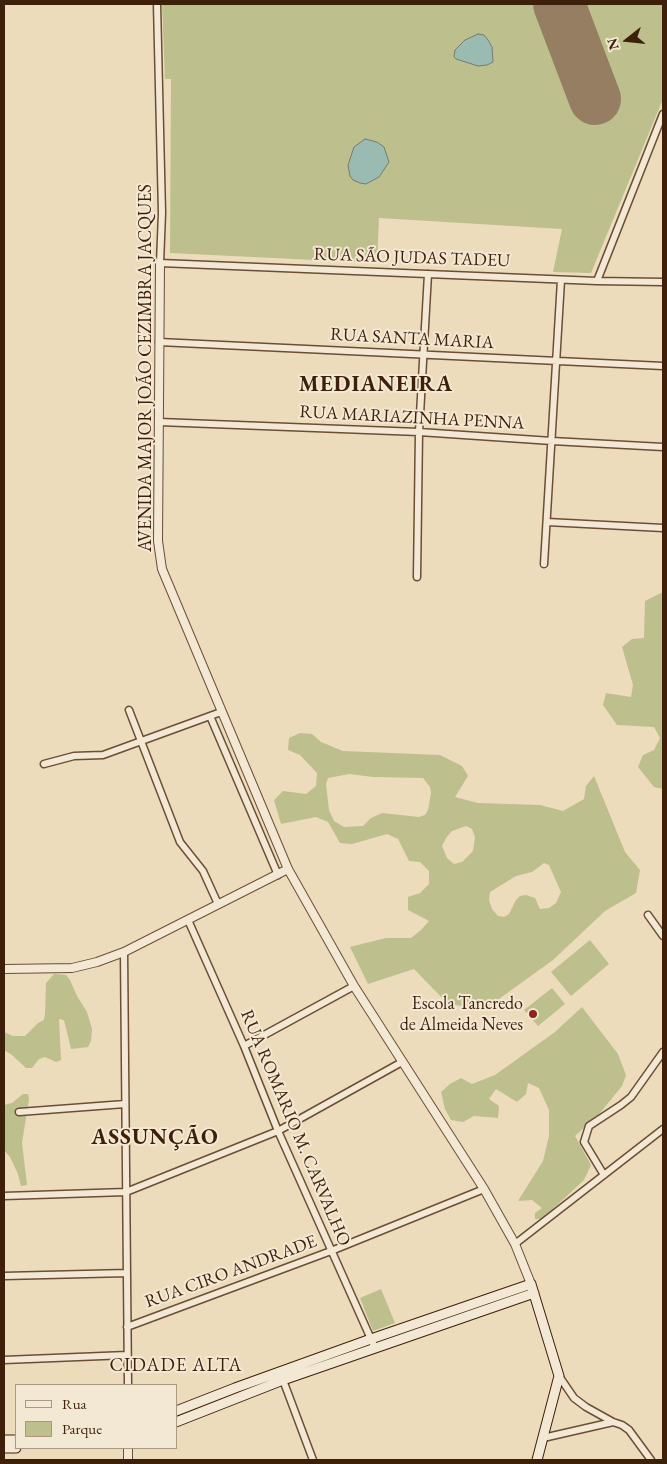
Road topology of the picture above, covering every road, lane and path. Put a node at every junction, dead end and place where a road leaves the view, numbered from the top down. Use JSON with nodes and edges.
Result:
{"nodes":[{"id":1,"x":157,"y":4,"type":"edge"},
{"id":2,"x":663,"y":114,"type":"edge"},
{"id":3,"x":160,"y":263,"type":"junction"},
{"id":4,"x":428,"y":274,"type":"junction"},
{"id":5,"x":561,"y":280,"type":"junction"},
{"id":6,"x":597,"y":281,"type":"junction"},
{"id":7,"x":663,"y":282,"type":"edge"},
{"id":8,"x":159,"y":342,"type":"junction"},
{"id":9,"x":423,"y":354,"type":"junction"},
{"id":10,"x":556,"y":360,"type":"junction"},
{"id":11,"x":663,"y":366,"type":"edge"},
{"id":12,"x":159,"y":422,"type":"junction"},
{"id":13,"x":420,"y":432,"type":"junction"},
{"id":14,"x":552,"y":442,"type":"junction"},
{"id":15,"x":663,"y":447,"type":"edge"},
{"id":16,"x":548,"y":522,"type":"junction"},
{"id":17,"x":663,"y":528,"type":"edge"},
{"id":18,"x":544,"y":564,"type":"dead end"},
{"id":19,"x":417,"y":577,"type":"dead end"},
{"id":20,"x":130,"y":710,"type":"dead end"},
{"id":21,"x":221,"y":712,"type":"junction"},
{"id":22,"x":210,"y":716,"type":"junction"},
{"id":23,"x":141,"y":742,"type":"junction"},
{"id":24,"x":44,"y":764,"type":"dead end"},
{"id":25,"x":288,"y":869,"type":"junction"},
{"id":26,"x":278,"y":875,"type":"junction"},
{"id":27,"x":218,"y":904,"type":"junction"},
{"id":28,"x":648,"y":915,"type":"dead end"},
{"id":29,"x":188,"y":920,"type":"junction"},
{"id":30,"x":663,"y":936,"type":"edge"},
{"id":31,"x":124,"y":952,"type":"junction"},
{"id":32,"x":4,"y":969,"type":"edge"},
{"id":33,"x":354,"y":986,"type":"junction"},
{"id":34,"x":244,"y":1046,"type":"junction"},
{"id":35,"x":663,"y":1052,"type":"edge"},
{"id":36,"x":402,"y":1062,"type":"junction"},
{"id":37,"x":125,"y":1104,"type":"junction"},
{"id":38,"x":19,"y":1112,"type":"dead end"},
{"id":39,"x":663,"y":1129,"type":"edge"},
{"id":40,"x":278,"y":1131,"type":"junction"},
{"id":41,"x":604,"y":1176,"type":"junction"},
{"id":42,"x":484,"y":1188,"type":"junction"},
{"id":43,"x":126,"y":1192,"type":"junction"},
{"id":44,"x":4,"y":1196,"type":"edge"},
{"id":45,"x":516,"y":1244,"type":"junction"},
{"id":46,"x":331,"y":1251,"type":"junction"},
{"id":47,"x":126,"y":1272,"type":"junction"},
{"id":48,"x":4,"y":1276,"type":"edge"},
{"id":49,"x":531,"y":1284,"type":"junction"},
{"id":50,"x":534,"y":1293,"type":"junction"},
{"id":51,"x":468,"y":1305,"type":"junction"},
{"id":52,"x":472,"y":1314,"type":"junction"},
{"id":53,"x":127,"y":1327,"type":"junction"},
{"id":54,"x":402,"y":1328,"type":"junction"},
{"id":55,"x":405,"y":1338,"type":"junction"},
{"id":56,"x":371,"y":1339,"type":"junction"},
{"id":57,"x":375,"y":1348,"type":"junction"},
{"id":58,"x":127,"y":1355,"type":"junction"},
{"id":59,"x":332,"y":1359,"type":"junction"},
{"id":60,"x":4,"y":1360,"type":"edge"},
{"id":61,"x":559,"y":1376,"type":"junction"},
{"id":62,"x":283,"y":1380,"type":"junction"},
{"id":63,"x":128,"y":1384,"type":"edge"},
{"id":64,"x":237,"y":1392,"type":"junction"},
{"id":65,"x":178,"y":1410,"type":"edge"},
{"id":66,"x":178,"y":1421,"type":"edge"},
{"id":67,"x":612,"y":1422,"type":"junction"},
{"id":68,"x":543,"y":1438,"type":"junction"},
{"id":69,"x":313,"y":1460,"type":"edge"},
{"id":70,"x":537,"y":1460,"type":"edge"},
{"id":71,"x":651,"y":1460,"type":"edge"}],
"edges":[{"from":1,"to":3,"type":"street","name":"AVENIDA MAJOR JOÃO CEZIMBRA JACQUES"},
{"from":2,"to":6,"type":"street"},
{"from":3,"to":4,"type":"street","name":"RUA SÃO JUDAS TADEU"},
{"from":3,"to":8,"type":"street","name":"AVENIDA MAJOR JOÃO CEZIMBRA JACQUES"},
{"from":4,"to":5,"type":"street","name":"RUA SÃO JUDAS TADEU"},
{"from":4,"to":9,"type":"street"},
{"from":5,"to":6,"type":"street","name":"RUA SÃO JUDAS TADEU"},
{"from":5,"to":10,"type":"street"},
{"from":6,"to":7,"type":"street","name":"RUA SÃO JUDAS TADEU"},
{"from":8,"to":9,"type":"street","name":"RUA SANTA MARIA"},
{"from":8,"to":12,"type":"street","name":"AVENIDA MAJOR JOÃO CEZIMBRA JACQUES"},
{"from":9,"to":10,"type":"street","name":"RUA SANTA MARIA"},
{"from":9,"to":13,"type":"street"},
{"from":10,"to":11,"type":"street","name":"RUA SANTA MARIA"},
{"from":10,"to":14,"type":"street"},
{"from":12,"to":13,"type":"street","name":"RUA MARIAZINHA PENNA"},
{"from":12,"to":21,"type":"street","name":"AVENIDA MAJOR JOÃO CEZIMBRA JACQUES"},
{"from":13,"to":14,"type":"street","name":"RUA MARIAZINHA PENNA"},
{"from":13,"to":19,"type":"street"},
{"from":14,"to":15,"type":"street","name":"RUA MARIAZINHA PENNA"},
{"from":14,"to":16,"type":"street"},
{"from":16,"to":17,"type":"street"},
{"from":16,"to":18,"type":"street"},
{"from":20,"to":23,"type":"street"},
{"from":21,"to":22,"type":"street"},
{"from":21,"to":25,"type":"street","name":"AVENIDA MAJOR JOÃO CEZIMBRA JACQUES"},
{"from":22,"to":23,"type":"street"},
{"from":22,"to":26,"type":"street"},
{"from":23,"to":24,"type":"street"},
{"from":23,"to":27,"type":"street"},
{"from":25,"to":26,"type":"street"},
{"from":25,"to":33,"type":"street","name":"AVENIDA MAJOR JOÃO CEZIMBRA JACQUES"},
{"from":26,"to":27,"type":"street"},
{"from":27,"to":29,"type":"street"},
{"from":28,"to":30,"type":"street"},
{"from":29,"to":31,"type":"street"},
{"from":29,"to":34,"type":"street","name":"RUA ROMARIO M. CARVALHO"},
{"from":31,"to":32,"type":"street"},
{"from":31,"to":37,"type":"street"},
{"from":33,"to":34,"type":"street"},
{"from":33,"to":36,"type":"street","name":"AVENIDA MAJOR JOÃO CEZIMBRA JACQUES"},
{"from":34,"to":40,"type":"street","name":"RUA ROMARIO M. CARVALHO"},
{"from":35,"to":41,"type":"street"},
{"from":36,"to":40,"type":"street"},
{"from":36,"to":42,"type":"street","name":"AVENIDA MAJOR JOÃO CEZIMBRA JACQUES"},
{"from":37,"to":38,"type":"street"},
{"from":37,"to":43,"type":"street"},
{"from":39,"to":41,"type":"street"},
{"from":40,"to":43,"type":"street"},
{"from":40,"to":46,"type":"street","name":"RUA ROMARIO M. CARVALHO"},
{"from":41,"to":45,"type":"street"},
{"from":42,"to":45,"type":"street","name":"AVENIDA MAJOR JOÃO CEZIMBRA JACQUES"},
{"from":42,"to":46,"type":"street","name":"RUA CIRO ANDRADE"},
{"from":43,"to":44,"type":"street"},
{"from":43,"to":47,"type":"street"},
{"from":45,"to":49,"type":"street","name":"AVENIDA MAJOR JOÃO CEZIMBRA JACQUES"},
{"from":46,"to":53,"type":"street","name":"RUA CIRO ANDRADE"},
{"from":46,"to":56,"type":"street","name":"RUA ROMARIO M. CARVALHO"},
{"from":47,"to":48,"type":"street"},
{"from":47,"to":53,"type":"street"},
{"from":49,"to":50,"type":"main road"},
{"from":49,"to":51,"type":"main road"},
{"from":50,"to":52,"type":"main road"},
{"from":50,"to":61,"type":"main road"},
{"from":51,"to":52,"type":"main road"},
{"from":51,"to":54,"type":"main road"},
{"from":52,"to":55,"type":"main road"},
{"from":53,"to":58,"type":"street"},
{"from":54,"to":55,"type":"main road"},
{"from":54,"to":56,"type":"main road"},
{"from":55,"to":57,"type":"main road"},
{"from":56,"to":57,"type":"street","name":"RUA ROMARIO M. CARVALHO"},
{"from":56,"to":59,"type":"main road"},
{"from":57,"to":59,"type":"main road"},
{"from":58,"to":60,"type":"street"},
{"from":58,"to":63,"type":"street"},
{"from":59,"to":62,"type":"main road"},
{"from":59,"to":64,"type":"main road"},
{"from":61,"to":67,"type":"street"},
{"from":61,"to":68,"type":"main road"},
{"from":62,"to":64,"type":"main road"},
{"from":62,"to":69,"type":"street"},
{"from":64,"to":65,"type":"main road"},
{"from":64,"to":66,"type":"main road"},
{"from":67,"to":68,"type":"street"},
{"from":67,"to":71,"type":"street"},
{"from":68,"to":70,"type":"main road"}]}
